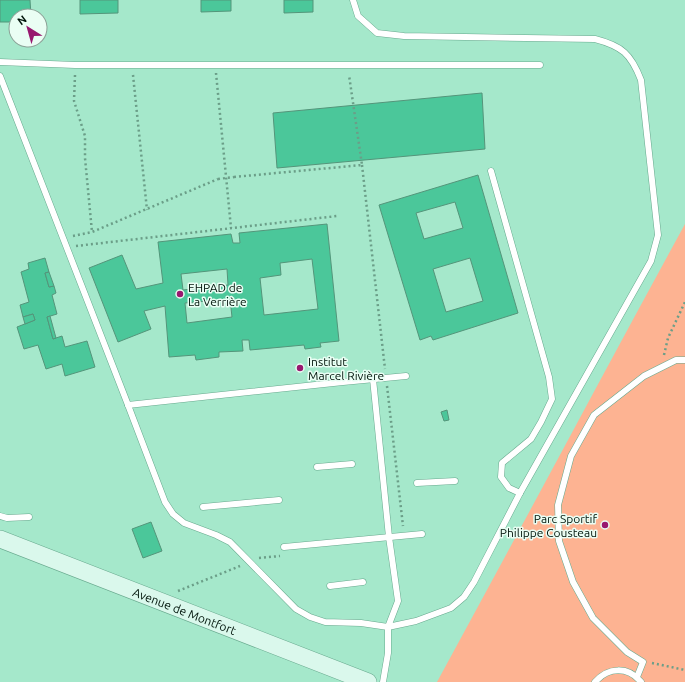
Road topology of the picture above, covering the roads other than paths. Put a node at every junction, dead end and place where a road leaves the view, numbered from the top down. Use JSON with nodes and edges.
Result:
{"nodes":[{"id":1,"x":353,"y":0,"type":"edge"},
{"id":2,"x":0,"y":62,"type":"edge"},
{"id":3,"x":540,"y":65,"type":"dead end"},
{"id":4,"x":0,"y":76,"type":"edge"},
{"id":5,"x":491,"y":171,"type":"dead end"},
{"id":6,"x":685,"y":360,"type":"edge"},
{"id":7,"x":406,"y":376,"type":"dead end"},
{"id":8,"x":373,"y":379,"type":"junction"},
{"id":9,"x":128,"y":405,"type":"junction"},
{"id":10,"x":352,"y":464,"type":"dead end"},
{"id":11,"x":317,"y":467,"type":"dead end"},
{"id":12,"x":455,"y":481,"type":"dead end"},
{"id":13,"x":417,"y":483,"type":"dead end"},
{"id":14,"x":520,"y":493,"type":"junction"},
{"id":15,"x":279,"y":500,"type":"dead end"},
{"id":16,"x":203,"y":507,"type":"dead end"},
{"id":17,"x":0,"y":516,"type":"edge"},
{"id":18,"x":29,"y":517,"type":"dead end"},
{"id":19,"x":422,"y":534,"type":"dead end"},
{"id":20,"x":389,"y":538,"type":"junction"},
{"id":21,"x":0,"y":539,"type":"edge"},
{"id":22,"x":284,"y":547,"type":"dead end"},
{"id":23,"x":363,"y":582,"type":"dead end"},
{"id":24,"x":330,"y":586,"type":"dead end"},
{"id":25,"x":388,"y":627,"type":"junction"},
{"id":26,"x":639,"y":680,"type":"edge"},
{"id":27,"x":368,"y":682,"type":"edge"},
{"id":28,"x":383,"y":682,"type":"edge"},
{"id":29,"x":595,"y":682,"type":"edge"}],
"edges":[{"from":1,"to":14,"type":"lane"},
{"from":2,"to":3,"type":"lane"},
{"from":4,"to":9,"type":"lane"},
{"from":5,"to":14,"type":"lane"},
{"from":6,"to":26,"type":"lane"},
{"from":7,"to":8,"type":"lane"},
{"from":8,"to":9,"type":"lane"},
{"from":8,"to":20,"type":"lane"},
{"from":9,"to":25,"type":"lane"},
{"from":10,"to":11,"type":"lane"},
{"from":12,"to":13,"type":"lane"},
{"from":14,"to":25,"type":"lane"},
{"from":15,"to":16,"type":"lane"},
{"from":17,"to":18,"type":"lane"},
{"from":19,"to":20,"type":"lane"},
{"from":20,"to":22,"type":"lane"},
{"from":20,"to":25,"type":"lane"},
{"from":21,"to":27,"type":"street","name":"Avenue de Montfort"},
{"from":23,"to":24,"type":"lane"},
{"from":25,"to":28,"type":"lane"},
{"from":26,"to":29,"type":"lane"}]}
